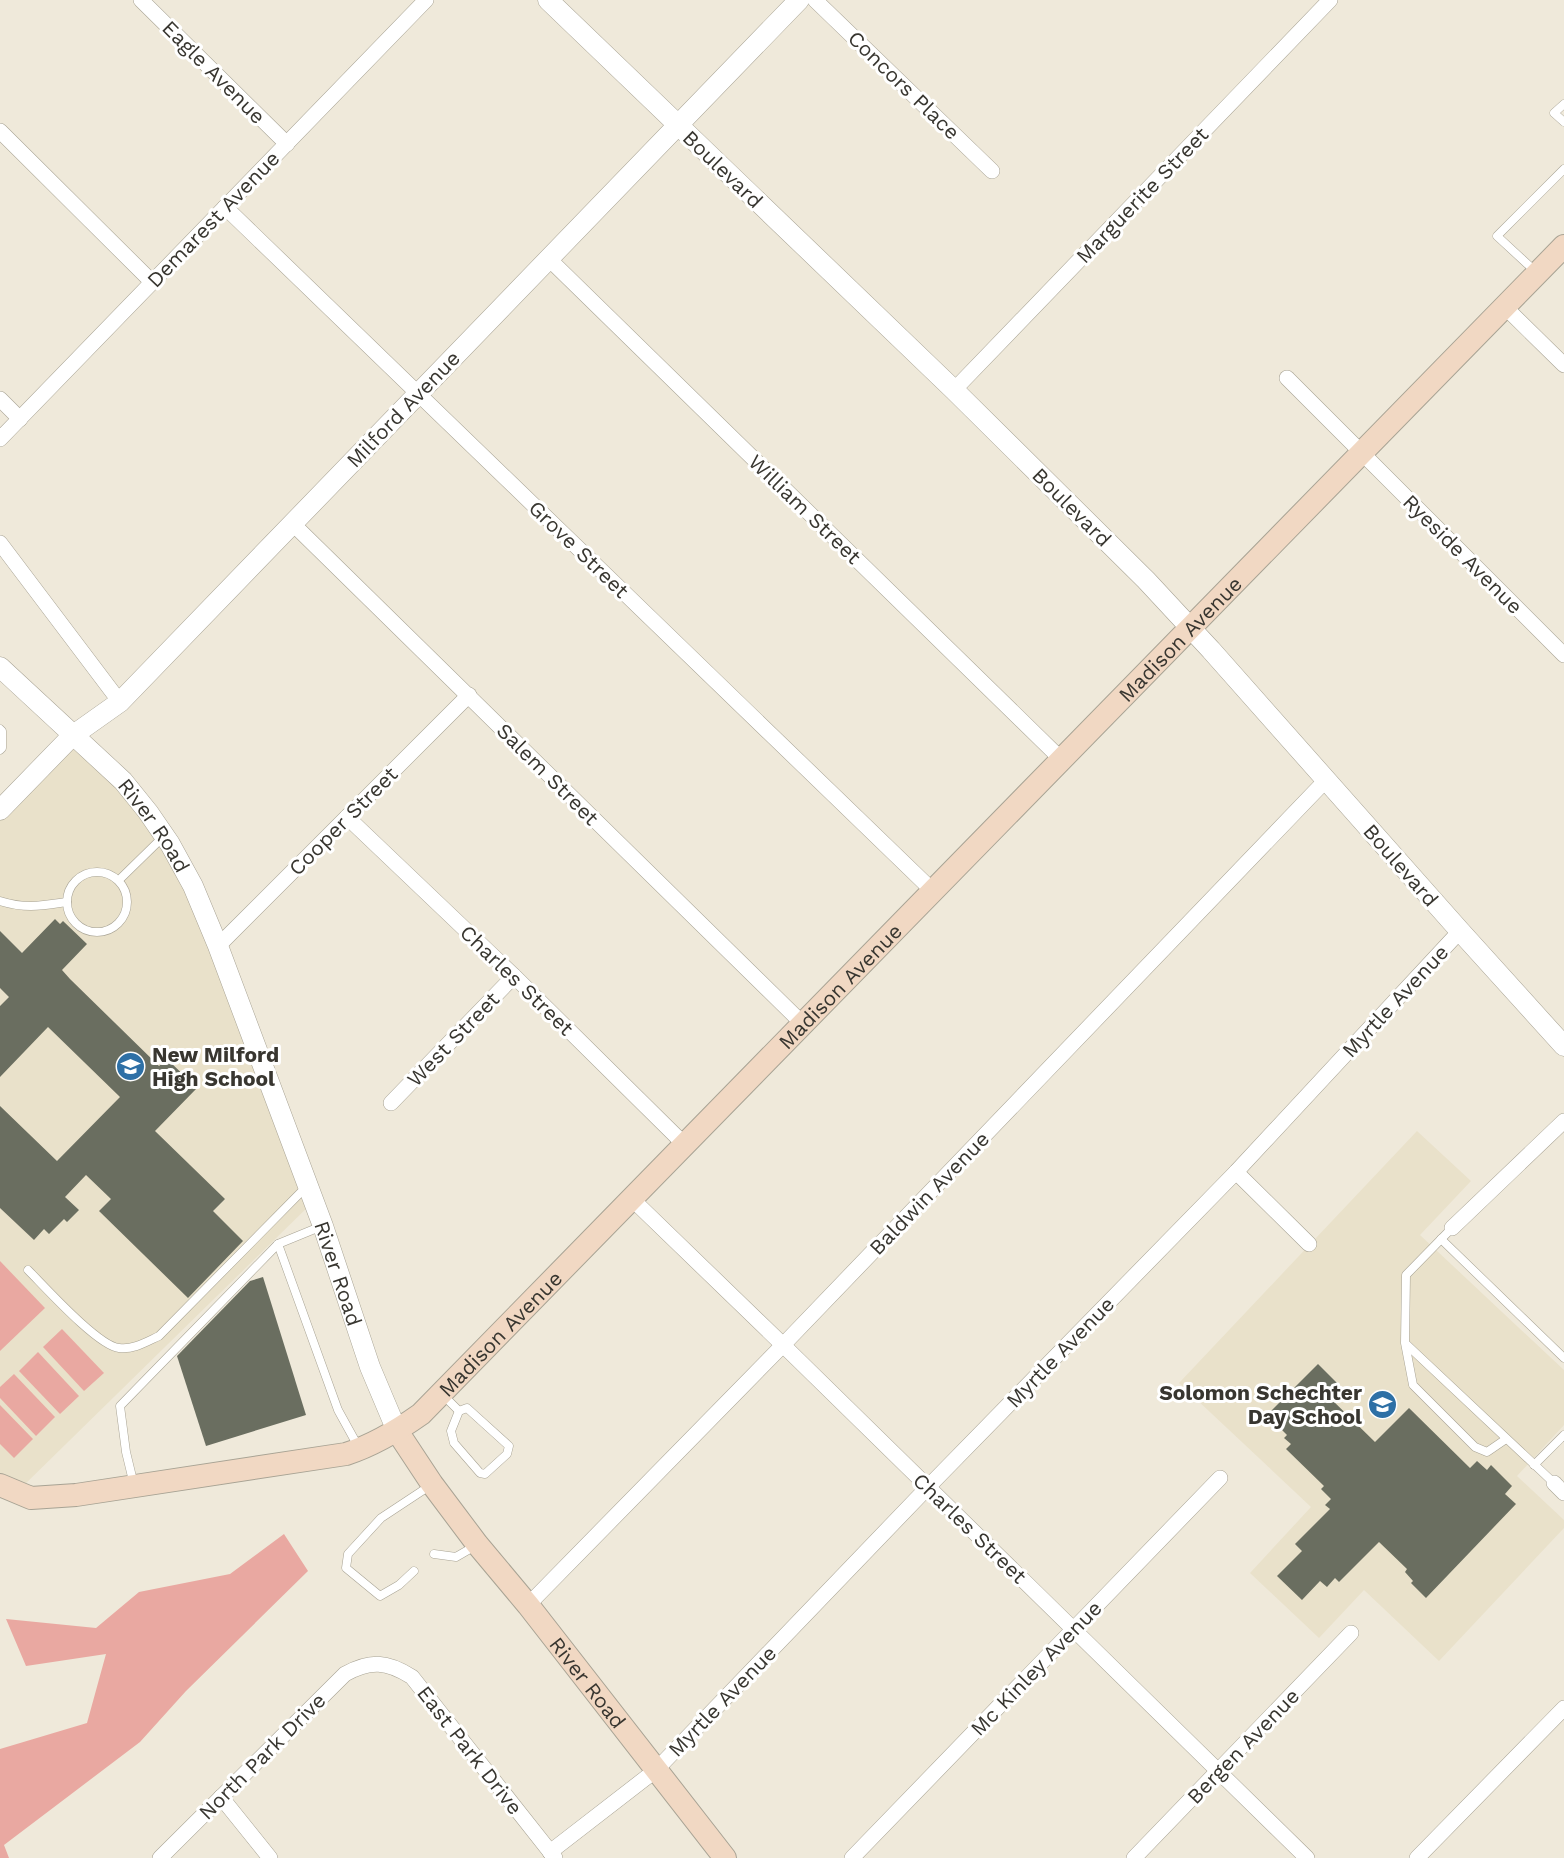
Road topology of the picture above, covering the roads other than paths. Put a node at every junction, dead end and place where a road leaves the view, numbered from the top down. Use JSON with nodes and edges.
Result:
{"nodes":[{"id":1,"x":141,"y":0,"type":"edge"},
{"id":2,"x":426,"y":0,"type":"edge"},
{"id":3,"x":548,"y":0,"type":"edge"},
{"id":4,"x":799,"y":0,"type":"edge"},
{"id":5,"x":815,"y":0,"type":"edge"},
{"id":6,"x":1330,"y":0,"type":"edge"},
{"id":7,"x":1564,"y":104,"type":"edge"},
{"id":8,"x":1564,"y":122,"type":"edge"},
{"id":9,"x":678,"y":125,"type":"junction"},
{"id":10,"x":0,"y":131,"type":"edge"},
{"id":11,"x":287,"y":144,"type":"junction"},
{"id":12,"x":1564,"y":169,"type":"edge"},
{"id":13,"x":992,"y":171,"type":"dead end"},
{"id":14,"x":225,"y":207,"type":"junction"},
{"id":15,"x":1564,"y":246,"type":"edge"},
{"id":16,"x":548,"y":258,"type":"junction"},
{"id":17,"x":1537,"y":273,"type":"junction"},
{"id":18,"x":152,"y":282,"type":"junction"},
{"id":19,"x":1505,"y":307,"type":"junction"},
{"id":20,"x":1564,"y":365,"type":"edge"},
{"id":21,"x":1287,"y":378,"type":"dead end"},
{"id":22,"x":954,"y":390,"type":"junction"},
{"id":23,"x":418,"y":393,"type":"junction"},
{"id":24,"x":0,"y":399,"type":"edge"},
{"id":25,"x":20,"y":418,"type":"junction"},
{"id":26,"x":0,"y":439,"type":"edge"},
{"id":27,"x":1362,"y":452,"type":"junction"},
{"id":28,"x":292,"y":523,"type":"junction"},
{"id":29,"x":0,"y":543,"type":"edge"},
{"id":30,"x":1191,"y":628,"type":"junction"},
{"id":31,"x":1564,"y":655,"type":"edge"},
{"id":32,"x":0,"y":667,"type":"edge"},
{"id":33,"x":469,"y":695,"type":"junction"},
{"id":34,"x":120,"y":702,"type":"junction"},
{"id":35,"x":0,"y":729,"type":"edge"},
{"id":36,"x":72,"y":736,"type":"junction"},
{"id":37,"x":0,"y":750,"type":"edge"},
{"id":38,"x":1062,"y":760,"type":"junction"},
{"id":39,"x":1327,"y":780,"type":"junction"},
{"id":40,"x":0,"y":810,"type":"edge"},
{"id":41,"x":347,"y":817,"type":"junction"},
{"id":42,"x":164,"y":836,"type":"junction"},
{"id":43,"x":119,"y":880,"type":"junction"},
{"id":44,"x":934,"y":892,"type":"junction"},
{"id":45,"x":0,"y":901,"type":"edge"},
{"id":46,"x":67,"y":902,"type":"junction"},
{"id":47,"x":1460,"y":931,"type":"junction"},
{"id":48,"x":218,"y":946,"type":"junction"},
{"id":49,"x":514,"y":976,"type":"junction"},
{"id":50,"x":804,"y":1025,"type":"junction"},
{"id":51,"x":1564,"y":1046,"type":"edge"},
{"id":52,"x":391,"y":1103,"type":"dead end"},
{"id":53,"x":1564,"y":1121,"type":"edge"},
{"id":54,"x":685,"y":1145,"type":"junction"},
{"id":55,"x":1236,"y":1173,"type":"junction"},
{"id":56,"x":308,"y":1185,"type":"junction"},
{"id":57,"x":632,"y":1199,"type":"junction"},
{"id":58,"x":323,"y":1226,"type":"junction"},
{"id":59,"x":1446,"y":1234,"type":"junction"},
{"id":60,"x":278,"y":1244,"type":"junction"},
{"id":61,"x":1309,"y":1244,"type":"dead end"},
{"id":62,"x":27,"y":1270,"type":"dead end"},
{"id":63,"x":1405,"y":1343,"type":"junction"},
{"id":64,"x":783,"y":1345,"type":"junction"},
{"id":65,"x":1564,"y":1358,"type":"edge"},
{"id":66,"x":442,"y":1394,"type":"junction"},
{"id":67,"x":459,"y":1411,"type":"junction"},
{"id":68,"x":397,"y":1431,"type":"junction"},
{"id":69,"x":1564,"y":1435,"type":"edge"},
{"id":70,"x":1506,"y":1438,"type":"junction"},
{"id":71,"x":359,"y":1450,"type":"junction"},
{"id":72,"x":1534,"y":1465,"type":"junction"},
{"id":73,"x":1220,"y":1478,"type":"dead end"},
{"id":74,"x":432,"y":1484,"type":"junction"},
{"id":75,"x":0,"y":1485,"type":"edge"},
{"id":76,"x":134,"y":1486,"type":"junction"},
{"id":77,"x":928,"y":1487,"type":"junction"},
{"id":78,"x":1559,"y":1488,"type":"edge"},
{"id":79,"x":477,"y":1544,"type":"junction"},
{"id":80,"x":435,"y":1554,"type":"dead end"},
{"id":81,"x":414,"y":1571,"type":"dead end"},
{"id":82,"x":528,"y":1605,"type":"junction"},
{"id":83,"x":1074,"y":1629,"type":"junction"},
{"id":84,"x":1351,"y":1633,"type":"dead end"},
{"id":85,"x":371,"y":1664,"type":"joint"},
{"id":86,"x":1564,"y":1708,"type":"edge"},
{"id":87,"x":656,"y":1770,"type":"junction"},
{"id":88,"x":1218,"y":1771,"type":"junction"},
{"id":89,"x":221,"y":1797,"type":"junction"},
{"id":90,"x":553,"y":1855,"type":"edge"},
{"id":91,"x":160,"y":1858,"type":"edge"},
{"id":92,"x":270,"y":1858,"type":"edge"},
{"id":93,"x":724,"y":1858,"type":"edge"},
{"id":94,"x":852,"y":1858,"type":"edge"},
{"id":95,"x":1134,"y":1858,"type":"edge"},
{"id":96,"x":1307,"y":1858,"type":"edge"},
{"id":97,"x":1417,"y":1858,"type":"edge"}],
"edges":[{"from":1,"to":11,"type":"street","name":"Eagle Avenue"},
{"from":2,"to":11,"type":"street","name":"Demarest Avenue"},
{"from":3,"to":9,"type":"street","name":"Boulevard"},
{"from":4,"to":9,"type":"street","name":"Milford Avenue"},
{"from":5,"to":13,"type":"street","name":"Concors Place"},
{"from":6,"to":22,"type":"street","name":"Marguerite Street"},
{"from":7,"to":8,"type":"lane"},
{"from":9,"to":16,"type":"street","name":"Milford Avenue"},
{"from":9,"to":22,"type":"street","name":"Boulevard"},
{"from":10,"to":18,"type":"street"},
{"from":11,"to":14,"type":"street","name":"Demarest Avenue"},
{"from":12,"to":17,"type":"lane"},
{"from":14,"to":18,"type":"street","name":"Demarest Avenue"},
{"from":14,"to":23,"type":"street","name":"Grove Street"},
{"from":15,"to":17,"type":"main road","name":"Madison Avenue"},
{"from":16,"to":23,"type":"street","name":"Milford Avenue"},
{"from":16,"to":38,"type":"street","name":"William Street"},
{"from":17,"to":19,"type":"main road","name":"Madison Avenue"},
{"from":18,"to":25,"type":"street","name":"Demarest Avenue"},
{"from":19,"to":20,"type":"street"},
{"from":19,"to":27,"type":"main road","name":"Madison Avenue"},
{"from":21,"to":27,"type":"street","name":"Ryeside Avenue"},
{"from":22,"to":30,"type":"street","name":"Boulevard"},
{"from":23,"to":28,"type":"street","name":"Milford Avenue"},
{"from":23,"to":44,"type":"street","name":"Grove Street"},
{"from":24,"to":25,"type":"street"},
{"from":25,"to":26,"type":"street","name":"Demarest Avenue"},
{"from":27,"to":30,"type":"main road","name":"Madison Avenue"},
{"from":27,"to":31,"type":"street","name":"Ryeside Avenue"},
{"from":28,"to":33,"type":"street","name":"Salem Street"},
{"from":28,"to":34,"type":"street","name":"Milford Avenue"},
{"from":29,"to":34,"type":"street"},
{"from":30,"to":38,"type":"main road","name":"Madison Avenue"},
{"from":30,"to":39,"type":"street","name":"Boulevard"},
{"from":32,"to":36,"type":"street","name":"River Road"},
{"from":33,"to":41,"type":"street","name":"Cooper Street"},
{"from":33,"to":50,"type":"street","name":"Salem Street"},
{"from":34,"to":36,"type":"street","name":"Milford Avenue"},
{"from":35,"to":37,"type":"lane"},
{"from":36,"to":40,"type":"street","name":"Milford Avenue"},
{"from":36,"to":42,"type":"street","name":"River Road"},
{"from":38,"to":44,"type":"main road","name":"Madison Avenue"},
{"from":39,"to":47,"type":"street","name":"Boulevard"},
{"from":39,"to":64,"type":"street","name":"Baldwin Avenue"},
{"from":41,"to":48,"type":"street","name":"Cooper Street"},
{"from":41,"to":49,"type":"street","name":"Charles Street"},
{"from":42,"to":43,"type":"lane"},
{"from":42,"to":48,"type":"street","name":"River Road"},
{"from":43,"to":46,"type":"lane"},
{"from":43,"to":46,"type":"lane"},
{"from":44,"to":50,"type":"main road","name":"Madison Avenue"},
{"from":45,"to":46,"type":"lane"},
{"from":47,"to":51,"type":"street","name":"Boulevard"},
{"from":47,"to":55,"type":"street","name":"Myrtle Avenue"},
{"from":48,"to":56,"type":"street","name":"River Road"},
{"from":49,"to":52,"type":"street","name":"West Street"},
{"from":49,"to":54,"type":"street","name":"Charles Street"},
{"from":50,"to":54,"type":"main road","name":"Madison Avenue"},
{"from":53,"to":59,"type":"street"},
{"from":54,"to":57,"type":"main road","name":"Madison Avenue"},
{"from":55,"to":61,"type":"street"},
{"from":55,"to":77,"type":"street","name":"Myrtle Avenue"},
{"from":56,"to":58,"type":"street","name":"River Road"},
{"from":56,"to":62,"type":"lane"},
{"from":57,"to":64,"type":"street","name":"Charles Street"},
{"from":57,"to":66,"type":"main road","name":"Madison Avenue"},
{"from":58,"to":60,"type":"lane"},
{"from":58,"to":68,"type":"street","name":"River Road"},
{"from":59,"to":63,"type":"lane"},
{"from":59,"to":65,"type":"lane"},
{"from":60,"to":71,"type":"lane"},
{"from":60,"to":76,"type":"lane"},
{"from":63,"to":70,"type":"lane"},
{"from":63,"to":70,"type":"lane"},
{"from":64,"to":77,"type":"street","name":"Charles Street"},
{"from":64,"to":82,"type":"street","name":"Baldwin Avenue"},
{"from":66,"to":67,"type":"lane"},
{"from":66,"to":68,"type":"main road","name":"Madison Avenue"},
{"from":67,"to":67,"type":"lane"},
{"from":68,"to":71,"type":"main road","name":"Madison Avenue"},
{"from":68,"to":74,"type":"main road","name":"River Road"},
{"from":69,"to":72,"type":"lane"},
{"from":70,"to":72,"type":"lane"},
{"from":71,"to":76,"type":"main road","name":"Madison Avenue"},
{"from":72,"to":78,"type":"lane"},
{"from":73,"to":83,"type":"street","name":"Mc Kinley Avenue"},
{"from":74,"to":79,"type":"main road","name":"River Road"},
{"from":74,"to":81,"type":"lane"},
{"from":75,"to":76,"type":"main road","name":"Madison Avenue"},
{"from":77,"to":83,"type":"street","name":"Charles Street"},
{"from":77,"to":87,"type":"street","name":"Myrtle Avenue"},
{"from":79,"to":80,"type":"lane"},
{"from":79,"to":82,"type":"main road","name":"River Road"},
{"from":82,"to":87,"type":"main road","name":"River Road"},
{"from":83,"to":88,"type":"street","name":"Charles Street"},
{"from":83,"to":94,"type":"street","name":"Mc Kinley Avenue"},
{"from":84,"to":88,"type":"street","name":"Bergen Avenue"},
{"from":85,"to":89,"type":"street","name":"North Park Drive"},
{"from":85,"to":90,"type":"street","name":"East Park Drive"},
{"from":86,"to":97,"type":"street"},
{"from":87,"to":90,"type":"street","name":"Myrtle Avenue"},
{"from":87,"to":93,"type":"main road","name":"River Road"},
{"from":88,"to":95,"type":"street","name":"Bergen Avenue"},
{"from":88,"to":96,"type":"street","name":"Charles Street"},
{"from":89,"to":91,"type":"street","name":"North Park Drive"},
{"from":89,"to":92,"type":"street"}]}
